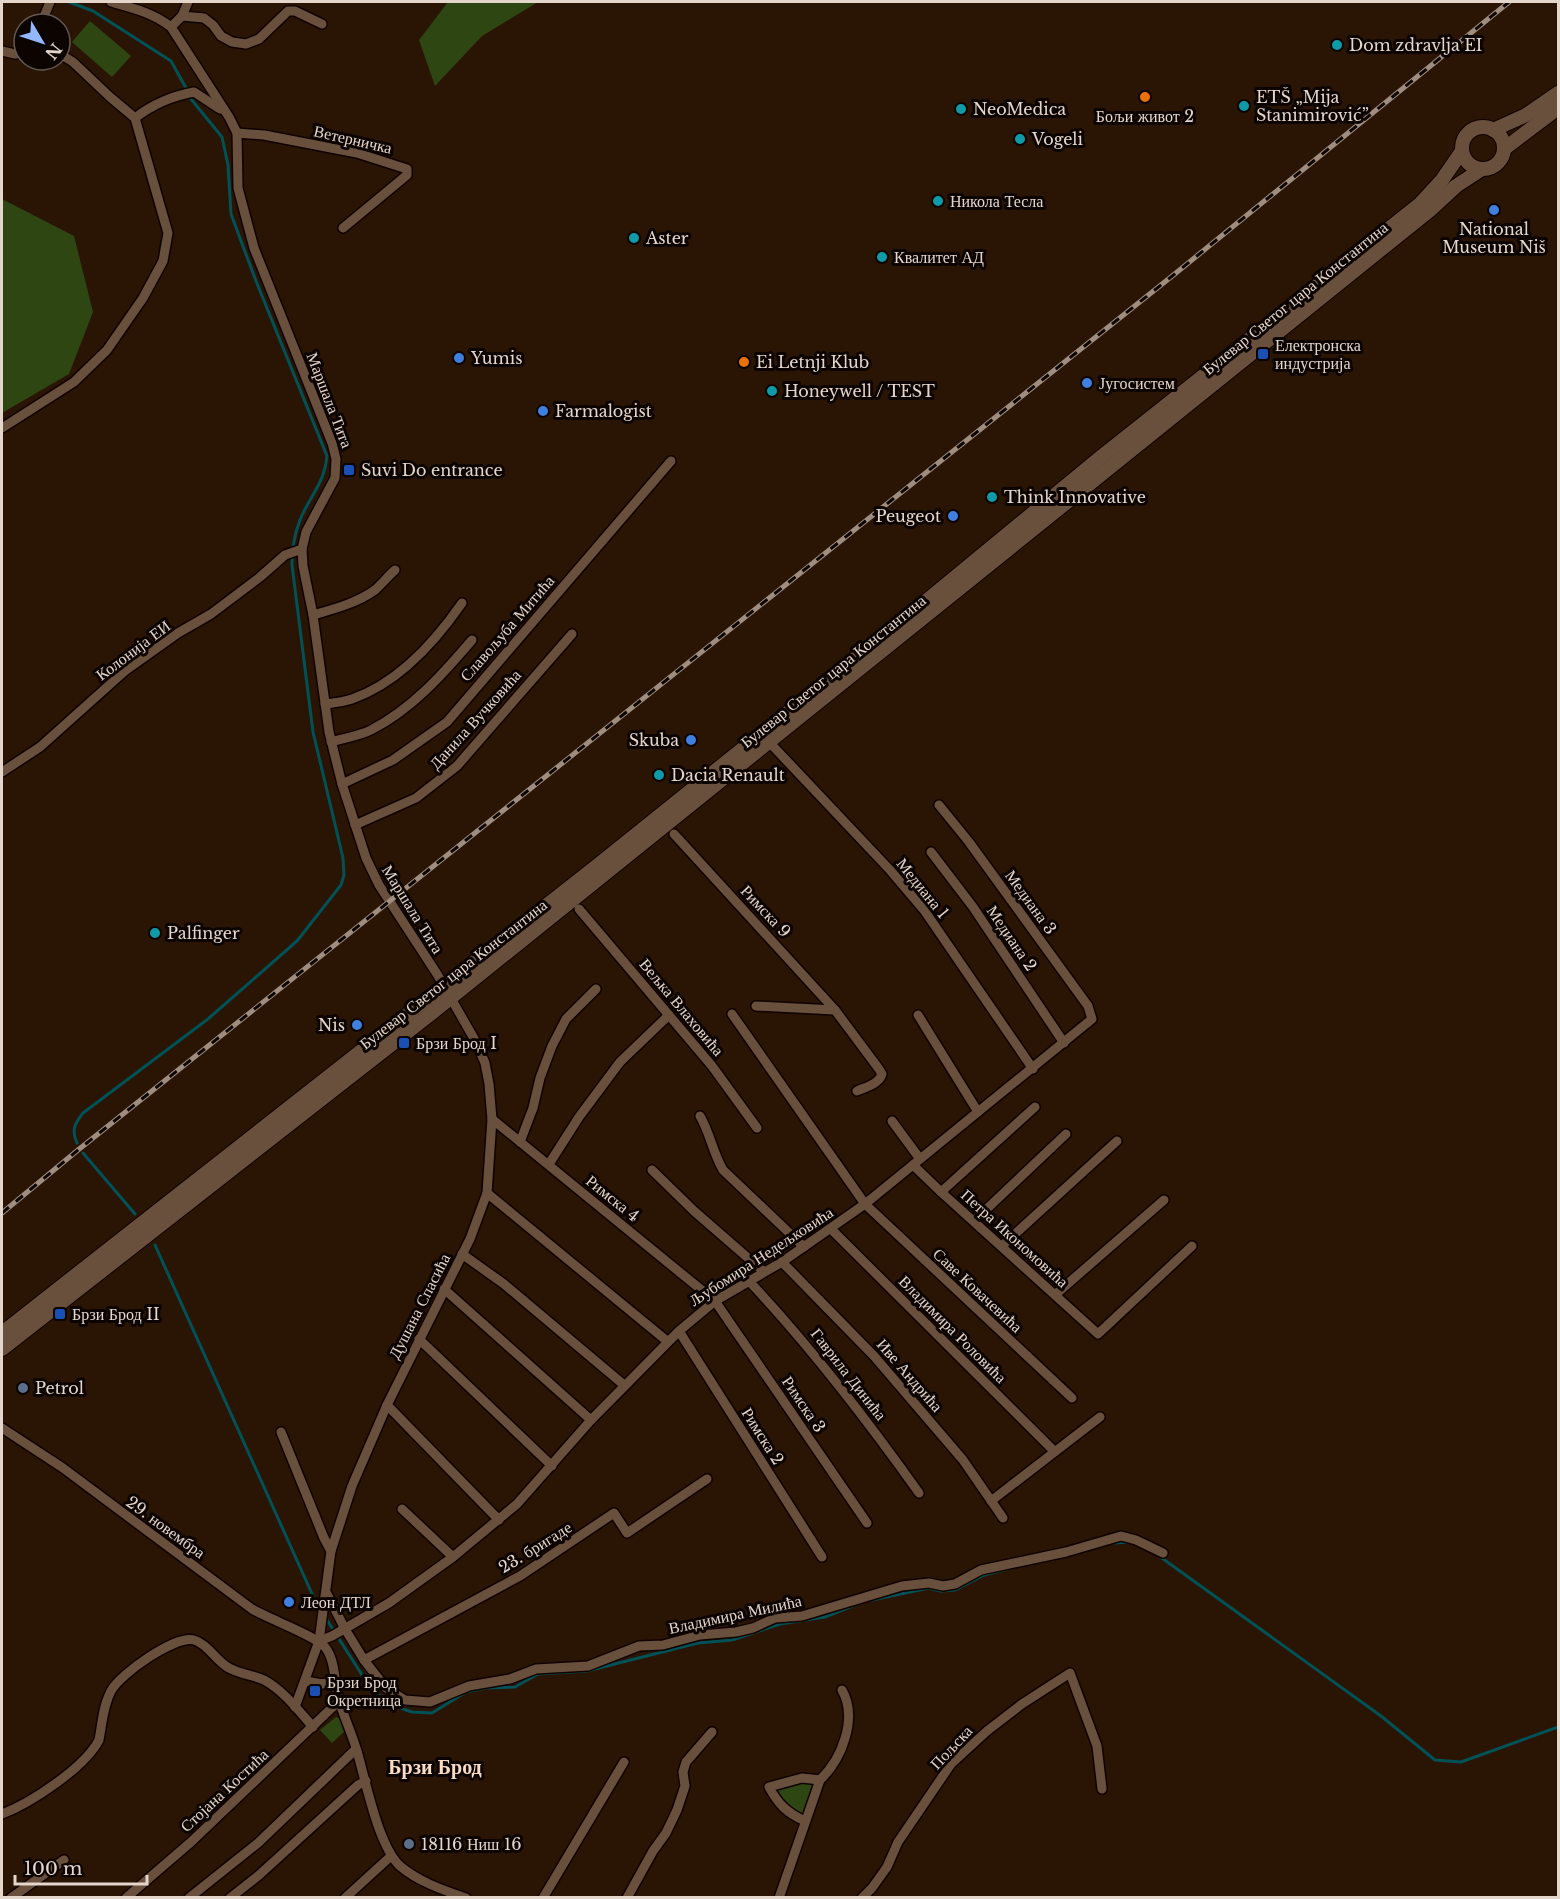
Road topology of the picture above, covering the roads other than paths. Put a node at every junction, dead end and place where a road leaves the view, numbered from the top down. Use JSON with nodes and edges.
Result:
{"nodes":[{"id":1,"x":111,"y":2,"type":"edge"},
{"id":2,"x":188,"y":2,"type":"edge"},
{"id":3,"x":182,"y":16,"type":"junction"},
{"id":4,"x":322,"y":24,"type":"dead end"},
{"id":5,"x":171,"y":27,"type":"junction"},
{"id":6,"x":72,"y":61,"type":"edge"},
{"id":7,"x":1558,"y":93,"type":"edge"},
{"id":8,"x":1558,"y":108,"type":"edge"},
{"id":9,"x":229,"y":117,"type":"junction"},
{"id":10,"x":135,"y":118,"type":"junction"},
{"id":11,"x":1493,"y":130,"type":"junction"},
{"id":12,"x":237,"y":134,"type":"junction"},
{"id":13,"x":1504,"y":149,"type":"junction"},
{"id":14,"x":1462,"y":151,"type":"junction"},
{"id":15,"x":1482,"y":169,"type":"junction"},
{"id":16,"x":343,"y":228,"type":"dead end"},
{"id":17,"x":2,"y":428,"type":"edge"},
{"id":18,"x":671,"y":462,"type":"dead end"},
{"id":19,"x":299,"y":550,"type":"junction"},
{"id":20,"x":395,"y":570,"type":"dead end"},
{"id":21,"x":462,"y":603,"type":"dead end"},
{"id":22,"x":313,"y":615,"type":"junction"},
{"id":23,"x":572,"y":634,"type":"dead end"},
{"id":24,"x":472,"y":640,"type":"dead end"},
{"id":25,"x":324,"y":704,"type":"junction"},
{"id":26,"x":331,"y":742,"type":"junction"},
{"id":27,"x":770,"y":742,"type":"junction"},
{"id":28,"x":2,"y":772,"type":"edge"},
{"id":29,"x":342,"y":784,"type":"junction"},
{"id":30,"x":939,"y":805,"type":"dead end"},
{"id":31,"x":355,"y":825,"type":"junction"},
{"id":32,"x":674,"y":834,"type":"dead end"},
{"id":33,"x":931,"y":852,"type":"dead end"},
{"id":34,"x":579,"y":909,"type":"dead end"},
{"id":35,"x":596,"y":989,"type":"dead end"},
{"id":36,"x":448,"y":992,"type":"junction"},
{"id":37,"x":756,"y":1006,"type":"dead end"},
{"id":38,"x":835,"y":1010,"type":"junction"},
{"id":39,"x":732,"y":1014,"type":"dead end"},
{"id":40,"x":669,"y":1015,"type":"junction"},
{"id":41,"x":918,"y":1015,"type":"dead end"},
{"id":42,"x":1092,"y":1019,"type":"joint"},
{"id":43,"x":1064,"y":1044,"type":"junction"},
{"id":44,"x":1034,"y":1069,"type":"junction"},
{"id":45,"x":857,"y":1091,"type":"dead end"},
{"id":46,"x":1035,"y":1107,"type":"dead end"},
{"id":47,"x":978,"y":1112,"type":"junction"},
{"id":48,"x":700,"y":1116,"type":"dead end"},
{"id":49,"x":492,"y":1119,"type":"junction"},
{"id":50,"x":892,"y":1121,"type":"dead end"},
{"id":51,"x":758,"y":1128,"type":"dead end"},
{"id":52,"x":1066,"y":1134,"type":"dead end"},
{"id":53,"x":1116,"y":1141,"type":"dead end"},
{"id":54,"x":520,"y":1142,"type":"junction"},
{"id":55,"x":917,"y":1162,"type":"junction"},
{"id":56,"x":549,"y":1164,"type":"junction"},
{"id":57,"x":652,"y":1170,"type":"dead end"},
{"id":58,"x":941,"y":1192,"type":"junction"},
{"id":59,"x":487,"y":1193,"type":"junction"},
{"id":60,"x":1164,"y":1200,"type":"dead end"},
{"id":61,"x":864,"y":1204,"type":"junction"},
{"id":62,"x":974,"y":1221,"type":"junction"},
{"id":63,"x":831,"y":1229,"type":"junction"},
{"id":64,"x":1002,"y":1246,"type":"junction"},
{"id":65,"x":1192,"y":1246,"type":"dead end"},
{"id":66,"x":804,"y":1247,"type":"junction"},
{"id":67,"x":462,"y":1254,"type":"junction"},
{"id":68,"x":782,"y":1262,"type":"junction"},
{"id":69,"x":763,"y":1271,"type":"junction"},
{"id":70,"x":748,"y":1280,"type":"junction"},
{"id":71,"x":444,"y":1289,"type":"junction"},
{"id":72,"x":1056,"y":1294,"type":"junction"},
{"id":73,"x":715,"y":1302,"type":"junction"},
{"id":74,"x":678,"y":1331,"type":"junction"},
{"id":75,"x":2,"y":1333,"type":"edge"},
{"id":76,"x":419,"y":1339,"type":"junction"},
{"id":77,"x":667,"y":1341,"type":"junction"},
{"id":78,"x":2,"y":1349,"type":"edge"},
{"id":79,"x":624,"y":1385,"type":"junction"},
{"id":80,"x":1072,"y":1398,"type":"dead end"},
{"id":81,"x":387,"y":1405,"type":"junction"},
{"id":82,"x":1100,"y":1417,"type":"dead end"},
{"id":83,"x":591,"y":1420,"type":"junction"},
{"id":84,"x":2,"y":1428,"type":"edge"},
{"id":85,"x":281,"y":1432,"type":"dead end"},
{"id":86,"x":1054,"y":1451,"type":"junction"},
{"id":87,"x":552,"y":1466,"type":"junction"},
{"id":88,"x":707,"y":1479,"type":"dead end"},
{"id":89,"x":919,"y":1493,"type":"dead end"},
{"id":90,"x":991,"y":1501,"type":"junction"},
{"id":91,"x":402,"y":1509,"type":"dead end"},
{"id":92,"x":1003,"y":1518,"type":"dead end"},
{"id":93,"x":498,"y":1520,"type":"junction"},
{"id":94,"x":867,"y":1523,"type":"dead end"},
{"id":95,"x":331,"y":1551,"type":"junction"},
{"id":96,"x":1163,"y":1553,"type":"dead end"},
{"id":97,"x":453,"y":1557,"type":"junction"},
{"id":98,"x":822,"y":1557,"type":"dead end"},
{"id":99,"x":327,"y":1593,"type":"junction"},
{"id":100,"x":338,"y":1633,"type":"junction"},
{"id":101,"x":319,"y":1641,"type":"junction"},
{"id":102,"x":364,"y":1660,"type":"junction"},
{"id":103,"x":306,"y":1681,"type":"junction"},
{"id":104,"x":335,"y":1681,"type":"junction"},
{"id":105,"x":842,"y":1690,"type":"dead end"},
{"id":106,"x":339,"y":1701,"type":"junction"},
{"id":107,"x":295,"y":1707,"type":"junction"},
{"id":108,"x":312,"y":1728,"type":"junction"},
{"id":109,"x":712,"y":1732,"type":"dead end"},
{"id":110,"x":356,"y":1749,"type":"junction"},
{"id":111,"x":624,"y":1762,"type":"dead end"},
{"id":112,"x":820,"y":1779,"type":"junction"},
{"id":113,"x":366,"y":1781,"type":"junction"},
{"id":114,"x":1102,"y":1789,"type":"dead end"},
{"id":115,"x":2,"y":1814,"type":"edge"},
{"id":116,"x":805,"y":1821,"type":"junction"},
{"id":117,"x":391,"y":1856,"type":"junction"},
{"id":118,"x":64,"y":1860,"type":"dead end"},
{"id":119,"x":11,"y":1898,"type":"edge"},
{"id":120,"x":126,"y":1898,"type":"edge"},
{"id":121,"x":189,"y":1898,"type":"edge"},
{"id":122,"x":230,"y":1898,"type":"edge"},
{"id":123,"x":345,"y":1898,"type":"edge"},
{"id":124,"x":466,"y":1898,"type":"edge"},
{"id":125,"x":543,"y":1898,"type":"edge"},
{"id":126,"x":627,"y":1898,"type":"edge"},
{"id":127,"x":779,"y":1898,"type":"edge"},
{"id":128,"x":862,"y":1898,"type":"edge"}],
"edges":[{"from":1,"to":5,"type":"street","name":"Маршала Тита"},
{"from":2,"to":3,"type":"street"},
{"from":3,"to":4,"type":"street"},
{"from":3,"to":5,"type":"street"},
{"from":5,"to":9,"type":"street","name":"Маршала Тита"},
{"from":6,"to":10,"type":"street"},
{"from":7,"to":11,"type":"main road"},
{"from":8,"to":13,"type":"main road"},
{"from":9,"to":10,"type":"street"},
{"from":9,"to":12,"type":"street","name":"Маршала Тита"},
{"from":10,"to":17,"type":"street"},
{"from":11,"to":13,"type":"main road"},
{"from":11,"to":14,"type":"main road"},
{"from":12,"to":16,"type":"street","name":"Ветерничка"},
{"from":12,"to":19,"type":"street","name":"Маршала Тита"},
{"from":13,"to":15,"type":"main road"},
{"from":14,"to":15,"type":"main road"},
{"from":14,"to":36,"type":"main road","name":"Булевар Светог цара Константина"},
{"from":15,"to":27,"type":"main road","name":"Булевар Светог цара Константина"},
{"from":18,"to":29,"type":"street","name":"Славољуба Митића"},
{"from":19,"to":22,"type":"street","name":"Маршала Тита"},
{"from":19,"to":28,"type":"street","name":"Колонија ЕИ"},
{"from":20,"to":22,"type":"street"},
{"from":21,"to":25,"type":"street"},
{"from":22,"to":25,"type":"street","name":"Маршала Тита"},
{"from":23,"to":31,"type":"street","name":"Данила Вучковића"},
{"from":24,"to":26,"type":"street"},
{"from":25,"to":26,"type":"street","name":"Маршала Тита"},
{"from":26,"to":29,"type":"street","name":"Маршала Тита"},
{"from":27,"to":36,"type":"main road","name":"Булевар Светог цара Константина"},
{"from":27,"to":44,"type":"street","name":"Медиана 1"},
{"from":29,"to":31,"type":"street","name":"Маршала Тита"},
{"from":30,"to":42,"type":"street","name":"Медиана 3"},
{"from":31,"to":36,"type":"street","name":"Маршала Тита"},
{"from":32,"to":38,"type":"street","name":"Римска 9"},
{"from":33,"to":43,"type":"street","name":"Медиана 2"},
{"from":34,"to":40,"type":"street","name":"Вељка Влаховића"},
{"from":35,"to":54,"type":"street"},
{"from":36,"to":49,"type":"street","name":"Душана Спасића"},
{"from":36,"to":75,"type":"main road","name":"Булевар Светог цара Константина"},
{"from":36,"to":78,"type":"main road","name":"Булевар Светог цара Константина"},
{"from":37,"to":38,"type":"street"},
{"from":38,"to":45,"type":"street","name":"Римска 9"},
{"from":39,"to":61,"type":"street","name":"Саве Ковачевића"},
{"from":40,"to":51,"type":"street","name":"Вељка Влаховића"},
{"from":40,"to":56,"type":"street"},
{"from":41,"to":47,"type":"street"},
{"from":42,"to":43,"type":"street","name":"Љубомира Недељковића"},
{"from":43,"to":44,"type":"street","name":"Љубомира Недељковића"},
{"from":44,"to":47,"type":"street","name":"Љубомира Недељковића"},
{"from":46,"to":58,"type":"street"},
{"from":47,"to":55,"type":"street","name":"Љубомира Недељковића"},
{"from":48,"to":66,"type":"street"},
{"from":49,"to":54,"type":"street","name":"Римска 4"},
{"from":49,"to":59,"type":"street","name":"Душана Спасића"},
{"from":50,"to":55,"type":"street","name":"Петра Икономовића"},
{"from":52,"to":62,"type":"street"},
{"from":53,"to":64,"type":"street"},
{"from":54,"to":56,"type":"street","name":"Римска 4"},
{"from":55,"to":58,"type":"street","name":"Петра Икономовића"},
{"from":55,"to":61,"type":"street","name":"Љубомира Недељковића"},
{"from":56,"to":73,"type":"street","name":"Римска 4"},
{"from":57,"to":69,"type":"street"},
{"from":58,"to":62,"type":"street","name":"Петра Икономовића"},
{"from":59,"to":67,"type":"street","name":"Душана Спасића"},
{"from":59,"to":77,"type":"street"},
{"from":60,"to":72,"type":"street"},
{"from":61,"to":63,"type":"street","name":"Љубомира Недељковића"},
{"from":61,"to":80,"type":"street","name":"Саве Ковачевића"},
{"from":62,"to":64,"type":"street","name":"Петра Икономовића"},
{"from":63,"to":66,"type":"street","name":"Љубомира Недељковића"},
{"from":63,"to":86,"type":"street","name":"Владимира Роловића"},
{"from":64,"to":72,"type":"street","name":"Петра Икономовића"},
{"from":65,"to":72,"type":"street","name":"Петра Икономовића"},
{"from":66,"to":68,"type":"street","name":"Љубомира Недељковића"},
{"from":67,"to":71,"type":"street","name":"Душана Спасића"},
{"from":67,"to":79,"type":"street"},
{"from":68,"to":69,"type":"street","name":"Љубомира Недељковића"},
{"from":68,"to":90,"type":"street","name":"Иве Андрића"},
{"from":69,"to":70,"type":"street","name":"Љубомира Недељковића"},
{"from":70,"to":73,"type":"street","name":"Љубомира Недељковића"},
{"from":70,"to":89,"type":"street","name":"Гаврила Динића"},
{"from":71,"to":76,"type":"street","name":"Душана Спасића"},
{"from":71,"to":83,"type":"street"},
{"from":73,"to":74,"type":"street","name":"Љубомира Недељковића"},
{"from":73,"to":94,"type":"street","name":"Римска 3"},
{"from":74,"to":77,"type":"street","name":"Љубомира Недељковића"},
{"from":74,"to":98,"type":"street","name":"Римска 2"},
{"from":76,"to":81,"type":"street","name":"Душана Спасића"},
{"from":76,"to":87,"type":"street"},
{"from":77,"to":79,"type":"street","name":"Љубомира Недељковића"},
{"from":79,"to":83,"type":"street","name":"Љубомира Недељковића"},
{"from":81,"to":93,"type":"street"},
{"from":81,"to":95,"type":"street","name":"Душана Спасића"},
{"from":82,"to":86,"type":"street"},
{"from":83,"to":87,"type":"street","name":"Љубомира Недељковића"},
{"from":84,"to":101,"type":"street","name":"29. новембра"},
{"from":85,"to":95,"type":"street"},
{"from":86,"to":90,"type":"street"},
{"from":87,"to":93,"type":"street","name":"Љубомира Недељковића"},
{"from":88,"to":102,"type":"street","name":"23. бригаде"},
{"from":90,"to":92,"type":"street","name":"Иве Андрића"},
{"from":91,"to":97,"type":"street"},
{"from":93,"to":97,"type":"street","name":"Љубомира Недељковића"},
{"from":95,"to":99,"type":"street","name":"Душана Спасића"},
{"from":96,"to":102,"type":"street","name":"Владимира Милића"},
{"from":97,"to":100,"type":"street","name":"Љубомира Недељковића"},
{"from":99,"to":100,"type":"street","name":"Владимира Милића"},
{"from":99,"to":101,"type":"street","name":"Душана Спасића"},
{"from":100,"to":101,"type":"street","name":"Љубомира Недељковића"},
{"from":100,"to":102,"type":"street","name":"Владимира Милића"},
{"from":101,"to":103,"type":"street","name":"Душана Спасића"},
{"from":101,"to":104,"type":"street"},
{"from":103,"to":104,"type":"street"},
{"from":103,"to":107,"type":"street","name":"Душана Спасића"},
{"from":104,"to":106,"type":"street"},
{"from":105,"to":112,"type":"street"},
{"from":106,"to":108,"type":"street","name":"Стојана Костића"},
{"from":106,"to":110,"type":"street"},
{"from":107,"to":108,"type":"street"},
{"from":107,"to":115,"type":"street"},
{"from":108,"to":120,"type":"street","name":"Стојана Костића"},
{"from":109,"to":126,"type":"street"},
{"from":110,"to":113,"type":"street"},
{"from":110,"to":121,"type":"street"},
{"from":111,"to":125,"type":"street"},
{"from":112,"to":116,"type":"street"},
{"from":112,"to":116,"type":"street"},
{"from":113,"to":117,"type":"street"},
{"from":113,"to":122,"type":"street"},
{"from":114,"to":128,"type":"street","name":"Пољска"},
{"from":116,"to":127,"type":"street"},
{"from":117,"to":123,"type":"street"},
{"from":117,"to":124,"type":"street"},
{"from":118,"to":119,"type":"street"}]}
